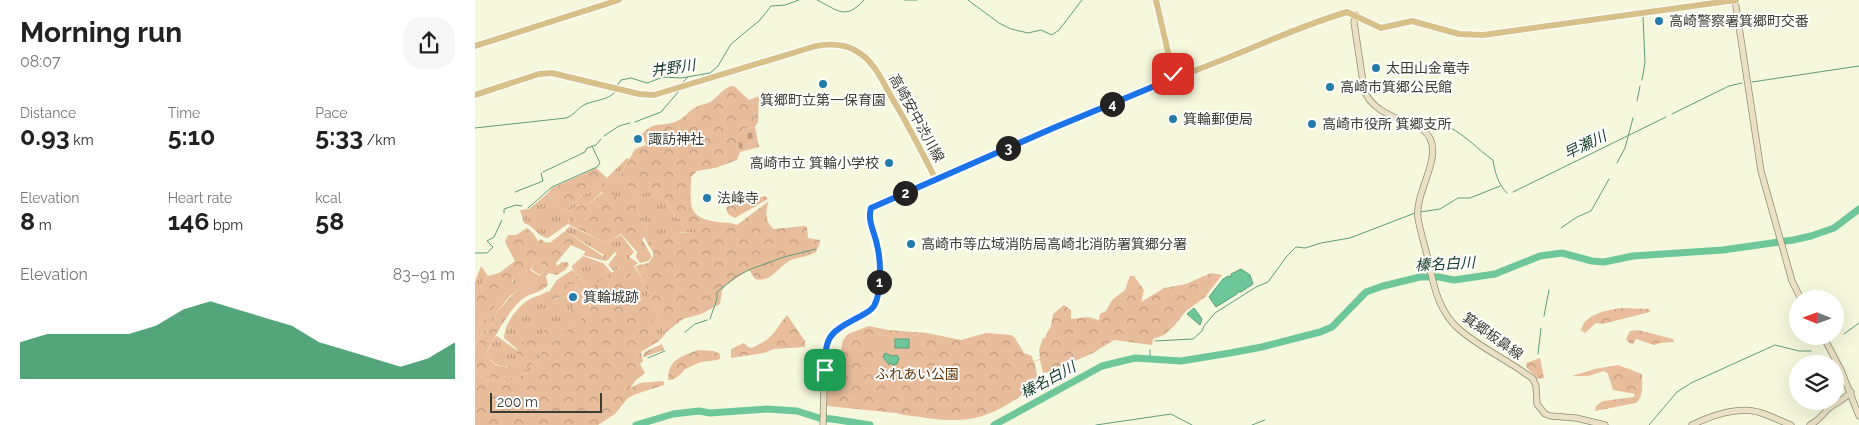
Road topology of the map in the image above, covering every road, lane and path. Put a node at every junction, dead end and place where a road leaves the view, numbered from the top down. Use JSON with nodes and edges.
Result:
{"nodes":[{"id":1,"x":619,"y":0,"type":"edge"},
{"id":2,"x":1156,"y":0,"type":"edge"},
{"id":3,"x":1735,"y":0,"type":"edge"},
{"id":4,"x":1356,"y":15,"type":"junction"},
{"id":5,"x":475,"y":46,"type":"edge"},
{"id":6,"x":1174,"y":78,"type":"junction"},
{"id":7,"x":475,"y":95,"type":"edge"},
{"id":8,"x":936,"y":180,"type":"junction"},
{"id":9,"x":1796,"y":290,"type":"edge"},
{"id":10,"x":1828,"y":345,"type":"edge"},
{"id":11,"x":1851,"y":392,"type":"junction"},
{"id":12,"x":1859,"y":416,"type":"edge"},
{"id":13,"x":823,"y":425,"type":"edge"},
{"id":14,"x":1605,"y":425,"type":"edge"},
{"id":15,"x":1692,"y":425,"type":"edge"},
{"id":16,"x":1791,"y":425,"type":"edge"},
{"id":17,"x":1810,"y":425,"type":"edge"}],
"edges":[{"from":1,"to":5,"type":"main road"},
{"from":2,"to":6,"type":"main road"},
{"from":3,"to":4,"type":"main road"},
{"from":3,"to":9,"type":"main road"},
{"from":4,"to":6,"type":"main road","name":"高崎安中渋川線"},
{"from":4,"to":14,"type":"main road","name":"箕郷板鼻線"},
{"from":6,"to":8,"type":"main road","name":"高崎安中渋川線"},
{"from":7,"to":8,"type":"main road","name":"高崎安中渋川線"},
{"from":8,"to":13,"type":"main road"},
{"from":10,"to":11,"type":"main road"},
{"from":11,"to":12,"type":"main road"},
{"from":11,"to":17,"type":"main road"},
{"from":15,"to":16,"type":"main road"}]}
